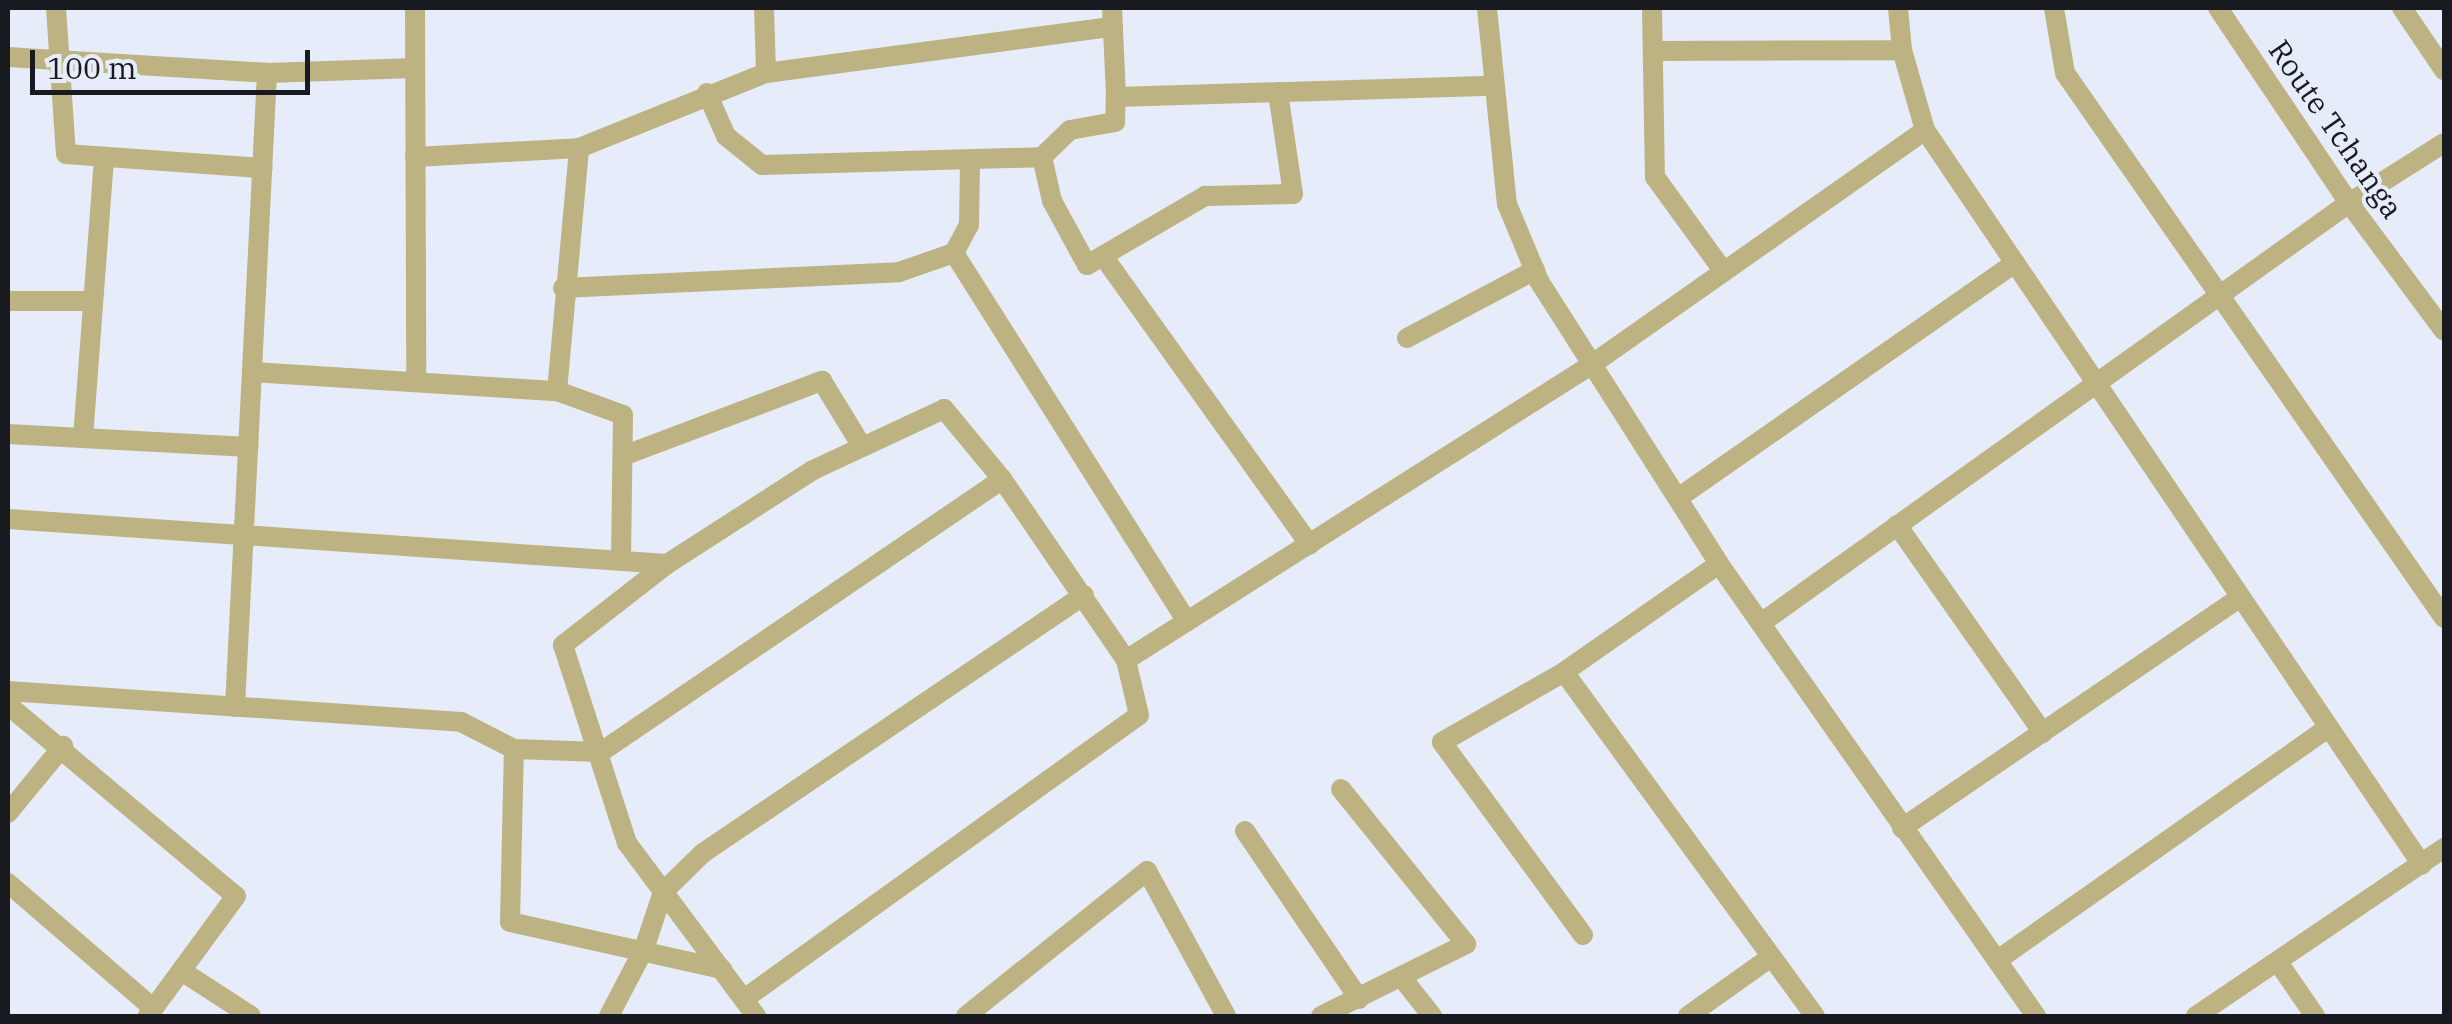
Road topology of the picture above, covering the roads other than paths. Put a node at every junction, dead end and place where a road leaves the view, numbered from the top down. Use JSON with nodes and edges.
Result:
{"nodes":[{"id":1,"x":56,"y":8,"type":"edge"},
{"id":2,"x":415,"y":8,"type":"edge"},
{"id":3,"x":764,"y":8,"type":"edge"},
{"id":4,"x":1487,"y":8,"type":"edge"},
{"id":5,"x":1652,"y":8,"type":"edge"},
{"id":6,"x":1898,"y":8,"type":"edge"},
{"id":7,"x":2054,"y":8,"type":"edge"},
{"id":8,"x":2218,"y":8,"type":"edge"},
{"id":9,"x":2402,"y":8,"type":"edge"},
{"id":10,"x":1113,"y":17,"type":"edge"},
{"id":11,"x":1902,"y":50,"type":"junction"},
{"id":12,"x":1653,"y":51,"type":"junction"},
{"id":13,"x":8,"y":57,"type":"edge"},
{"id":14,"x":60,"y":60,"type":"junction"},
{"id":15,"x":415,"y":68,"type":"junction"},
{"id":16,"x":2444,"y":70,"type":"edge"},
{"id":17,"x":267,"y":73,"type":"junction"},
{"id":18,"x":766,"y":73,"type":"junction"},
{"id":19,"x":1492,"y":86,"type":"junction"},
{"id":20,"x":1278,"y":92,"type":"junction"},
{"id":21,"x":707,"y":93,"type":"junction"},
{"id":22,"x":1116,"y":97,"type":"junction"},
{"id":23,"x":1925,"y":130,"type":"junction"},
{"id":24,"x":2444,"y":144,"type":"edge"},
{"id":25,"x":579,"y":148,"type":"junction"},
{"id":26,"x":104,"y":157,"type":"junction"},
{"id":27,"x":416,"y":157,"type":"junction"},
{"id":28,"x":1042,"y":157,"type":"junction"},
{"id":29,"x":970,"y":160,"type":"junction"},
{"id":30,"x":262,"y":168,"type":"junction"},
{"id":31,"x":2349,"y":204,"type":"junction"},
{"id":32,"x":954,"y":253,"type":"junction"},
{"id":33,"x":1103,"y":256,"type":"junction"},
{"id":34,"x":2015,"y":263,"type":"junction"},
{"id":35,"x":1535,"y":270,"type":"junction"},
{"id":36,"x":1724,"y":272,"type":"junction"},
{"id":37,"x":563,"y":288,"type":"junction"},
{"id":38,"x":2219,"y":294,"type":"junction"},
{"id":39,"x":93,"y":300,"type":"junction"},
{"id":40,"x":8,"y":301,"type":"edge"},
{"id":41,"x":2441,"y":319,"type":"edge"},
{"id":42,"x":1407,"y":338,"type":"dead end"},
{"id":43,"x":1591,"y":365,"type":"junction"},
{"id":44,"x":252,"y":372,"type":"junction"},
{"id":45,"x":416,"y":380,"type":"junction"},
{"id":46,"x":2095,"y":382,"type":"junction"},
{"id":47,"x":556,"y":391,"type":"junction"},
{"id":48,"x":8,"y":434,"type":"edge"},
{"id":49,"x":83,"y":438,"type":"junction"},
{"id":50,"x":861,"y":444,"type":"junction"},
{"id":51,"x":249,"y":447,"type":"junction"},
{"id":52,"x":622,"y":456,"type":"junction"},
{"id":53,"x":1002,"y":479,"type":"junction"},
{"id":54,"x":1678,"y":498,"type":"junction"},
{"id":55,"x":8,"y":519,"type":"edge"},
{"id":56,"x":1897,"y":525,"type":"junction"},
{"id":57,"x":244,"y":535,"type":"junction"},
{"id":58,"x":1310,"y":545,"type":"junction"},
{"id":59,"x":622,"y":561,"type":"junction"},
{"id":60,"x":667,"y":564,"type":"junction"},
{"id":61,"x":1718,"y":564,"type":"junction"},
{"id":62,"x":1084,"y":594,"type":"junction"},
{"id":63,"x":2240,"y":597,"type":"junction"},
{"id":64,"x":2444,"y":618,"type":"edge"},
{"id":65,"x":1187,"y":622,"type":"junction"},
{"id":66,"x":1761,"y":622,"type":"junction"},
{"id":67,"x":1126,"y":660,"type":"junction"},
{"id":68,"x":1564,"y":672,"type":"junction"},
{"id":69,"x":8,"y":691,"type":"edge"},
{"id":70,"x":8,"y":705,"type":"edge"},
{"id":71,"x":235,"y":707,"type":"junction"},
{"id":72,"x":2329,"y":727,"type":"junction"},
{"id":73,"x":2043,"y":732,"type":"junction"},
{"id":74,"x":63,"y":746,"type":"junction"},
{"id":75,"x":514,"y":749,"type":"junction"},
{"id":76,"x":601,"y":752,"type":"junction"},
{"id":77,"x":1341,"y":789,"type":"dead end"},
{"id":78,"x":8,"y":813,"type":"edge"},
{"id":79,"x":1902,"y":828,"type":"junction"},
{"id":80,"x":1245,"y":830,"type":"dead end"},
{"id":81,"x":2444,"y":848,"type":"edge"},
{"id":82,"x":2422,"y":865,"type":"junction"},
{"id":83,"x":8,"y":883,"type":"edge"},
{"id":84,"x":663,"y":892,"type":"junction"},
{"id":85,"x":1582,"y":935,"type":"dead end"},
{"id":86,"x":644,"y":949,"type":"junction"},
{"id":87,"x":1771,"y":957,"type":"junction"},
{"id":88,"x":1999,"y":959,"type":"junction"},
{"id":89,"x":2280,"y":964,"type":"junction"},
{"id":90,"x":722,"y":969,"type":"junction"},
{"id":91,"x":183,"y":972,"type":"junction"},
{"id":92,"x":1403,"y":979,"type":"junction"},
{"id":93,"x":1359,"y":999,"type":"junction"},
{"id":94,"x":750,"y":1008,"type":"edge"},
{"id":95,"x":150,"y":1012,"type":"edge"},
{"id":96,"x":1220,"y":1014,"type":"edge"},
{"id":97,"x":251,"y":1016,"type":"edge"},
{"id":98,"x":609,"y":1016,"type":"edge"},
{"id":99,"x":966,"y":1016,"type":"edge"},
{"id":100,"x":1321,"y":1016,"type":"edge"},
{"id":101,"x":1432,"y":1016,"type":"edge"},
{"id":102,"x":1688,"y":1016,"type":"edge"},
{"id":103,"x":1815,"y":1016,"type":"edge"},
{"id":104,"x":2036,"y":1016,"type":"edge"},
{"id":105,"x":2196,"y":1016,"type":"edge"},
{"id":106,"x":2315,"y":1016,"type":"edge"}],
"edges":[{"from":1,"to":14,"type":"street"},
{"from":2,"to":15,"type":"street"},
{"from":3,"to":18,"type":"street"},
{"from":4,"to":19,"type":"street"},
{"from":5,"to":12,"type":"street"},
{"from":6,"to":11,"type":"street"},
{"from":7,"to":38,"type":"street"},
{"from":8,"to":31,"type":"street","name":"Route Tchanga"},
{"from":9,"to":16,"type":"street"},
{"from":10,"to":18,"type":"street"},
{"from":10,"to":22,"type":"street"},
{"from":11,"to":12,"type":"street"},
{"from":11,"to":23,"type":"street"},
{"from":12,"to":36,"type":"street"},
{"from":13,"to":14,"type":"street"},
{"from":14,"to":17,"type":"street"},
{"from":14,"to":26,"type":"street"},
{"from":15,"to":17,"type":"street"},
{"from":15,"to":27,"type":"street"},
{"from":17,"to":30,"type":"street"},
{"from":18,"to":21,"type":"street"},
{"from":19,"to":20,"type":"street"},
{"from":19,"to":35,"type":"street"},
{"from":20,"to":22,"type":"street"},
{"from":20,"to":33,"type":"street"},
{"from":21,"to":25,"type":"street"},
{"from":21,"to":29,"type":"street"},
{"from":22,"to":28,"type":"street"},
{"from":23,"to":34,"type":"street"},
{"from":23,"to":36,"type":"street"},
{"from":24,"to":31,"type":"street"},
{"from":25,"to":27,"type":"street"},
{"from":25,"to":37,"type":"street"},
{"from":26,"to":30,"type":"street"},
{"from":26,"to":39,"type":"street"},
{"from":27,"to":45,"type":"street"},
{"from":28,"to":29,"type":"street"},
{"from":28,"to":33,"type":"street"},
{"from":29,"to":32,"type":"street"},
{"from":30,"to":44,"type":"street"},
{"from":31,"to":38,"type":"street"},
{"from":31,"to":41,"type":"street","name":"Route Tchanga"},
{"from":32,"to":37,"type":"street"},
{"from":32,"to":65,"type":"street"},
{"from":33,"to":58,"type":"street"},
{"from":34,"to":46,"type":"street"},
{"from":34,"to":54,"type":"street"},
{"from":35,"to":42,"type":"street"},
{"from":35,"to":43,"type":"street"},
{"from":36,"to":43,"type":"street"},
{"from":37,"to":47,"type":"street"},
{"from":38,"to":46,"type":"street"},
{"from":38,"to":64,"type":"street"},
{"from":39,"to":40,"type":"street"},
{"from":39,"to":49,"type":"street"},
{"from":43,"to":54,"type":"street"},
{"from":43,"to":58,"type":"street"},
{"from":44,"to":45,"type":"street"},
{"from":44,"to":51,"type":"street"},
{"from":45,"to":47,"type":"street"},
{"from":46,"to":56,"type":"street"},
{"from":46,"to":63,"type":"street"},
{"from":47,"to":52,"type":"street"},
{"from":48,"to":49,"type":"street"},
{"from":49,"to":51,"type":"street"},
{"from":50,"to":52,"type":"street"},
{"from":50,"to":53,"type":"street"},
{"from":50,"to":60,"type":"street"},
{"from":51,"to":57,"type":"street"},
{"from":52,"to":59,"type":"street"},
{"from":53,"to":62,"type":"street"},
{"from":53,"to":76,"type":"street"},
{"from":54,"to":61,"type":"street"},
{"from":55,"to":57,"type":"street"},
{"from":56,"to":66,"type":"street"},
{"from":56,"to":73,"type":"street"},
{"from":57,"to":59,"type":"street"},
{"from":57,"to":71,"type":"street"},
{"from":58,"to":65,"type":"street"},
{"from":59,"to":60,"type":"street"},
{"from":60,"to":76,"type":"street"},
{"from":61,"to":66,"type":"street"},
{"from":61,"to":68,"type":"street"},
{"from":62,"to":67,"type":"street"},
{"from":62,"to":84,"type":"street"},
{"from":63,"to":72,"type":"street"},
{"from":63,"to":73,"type":"street"},
{"from":65,"to":67,"type":"street"},
{"from":66,"to":79,"type":"street"},
{"from":67,"to":94,"type":"street"},
{"from":68,"to":85,"type":"street"},
{"from":68,"to":87,"type":"street"},
{"from":69,"to":71,"type":"street"},
{"from":70,"to":74,"type":"street"},
{"from":71,"to":75,"type":"street"},
{"from":72,"to":82,"type":"street"},
{"from":72,"to":88,"type":"street"},
{"from":73,"to":79,"type":"street"},
{"from":74,"to":78,"type":"street"},
{"from":74,"to":91,"type":"street"},
{"from":75,"to":76,"type":"street"},
{"from":75,"to":86,"type":"street"},
{"from":76,"to":84,"type":"street"},
{"from":77,"to":92,"type":"street"},
{"from":79,"to":88,"type":"street"},
{"from":80,"to":93,"type":"street"},
{"from":81,"to":82,"type":"street"},
{"from":82,"to":89,"type":"street"},
{"from":83,"to":95,"type":"street"},
{"from":84,"to":86,"type":"street"},
{"from":84,"to":90,"type":"street"},
{"from":86,"to":90,"type":"street"},
{"from":86,"to":98,"type":"street"},
{"from":87,"to":102,"type":"street"},
{"from":87,"to":103,"type":"street"},
{"from":88,"to":104,"type":"street"},
{"from":89,"to":105,"type":"street"},
{"from":89,"to":106,"type":"street"},
{"from":90,"to":94,"type":"street"},
{"from":91,"to":95,"type":"street"},
{"from":91,"to":97,"type":"street"},
{"from":92,"to":93,"type":"street"},
{"from":92,"to":101,"type":"street"},
{"from":93,"to":100,"type":"street"},
{"from":96,"to":99,"type":"street"}]}
